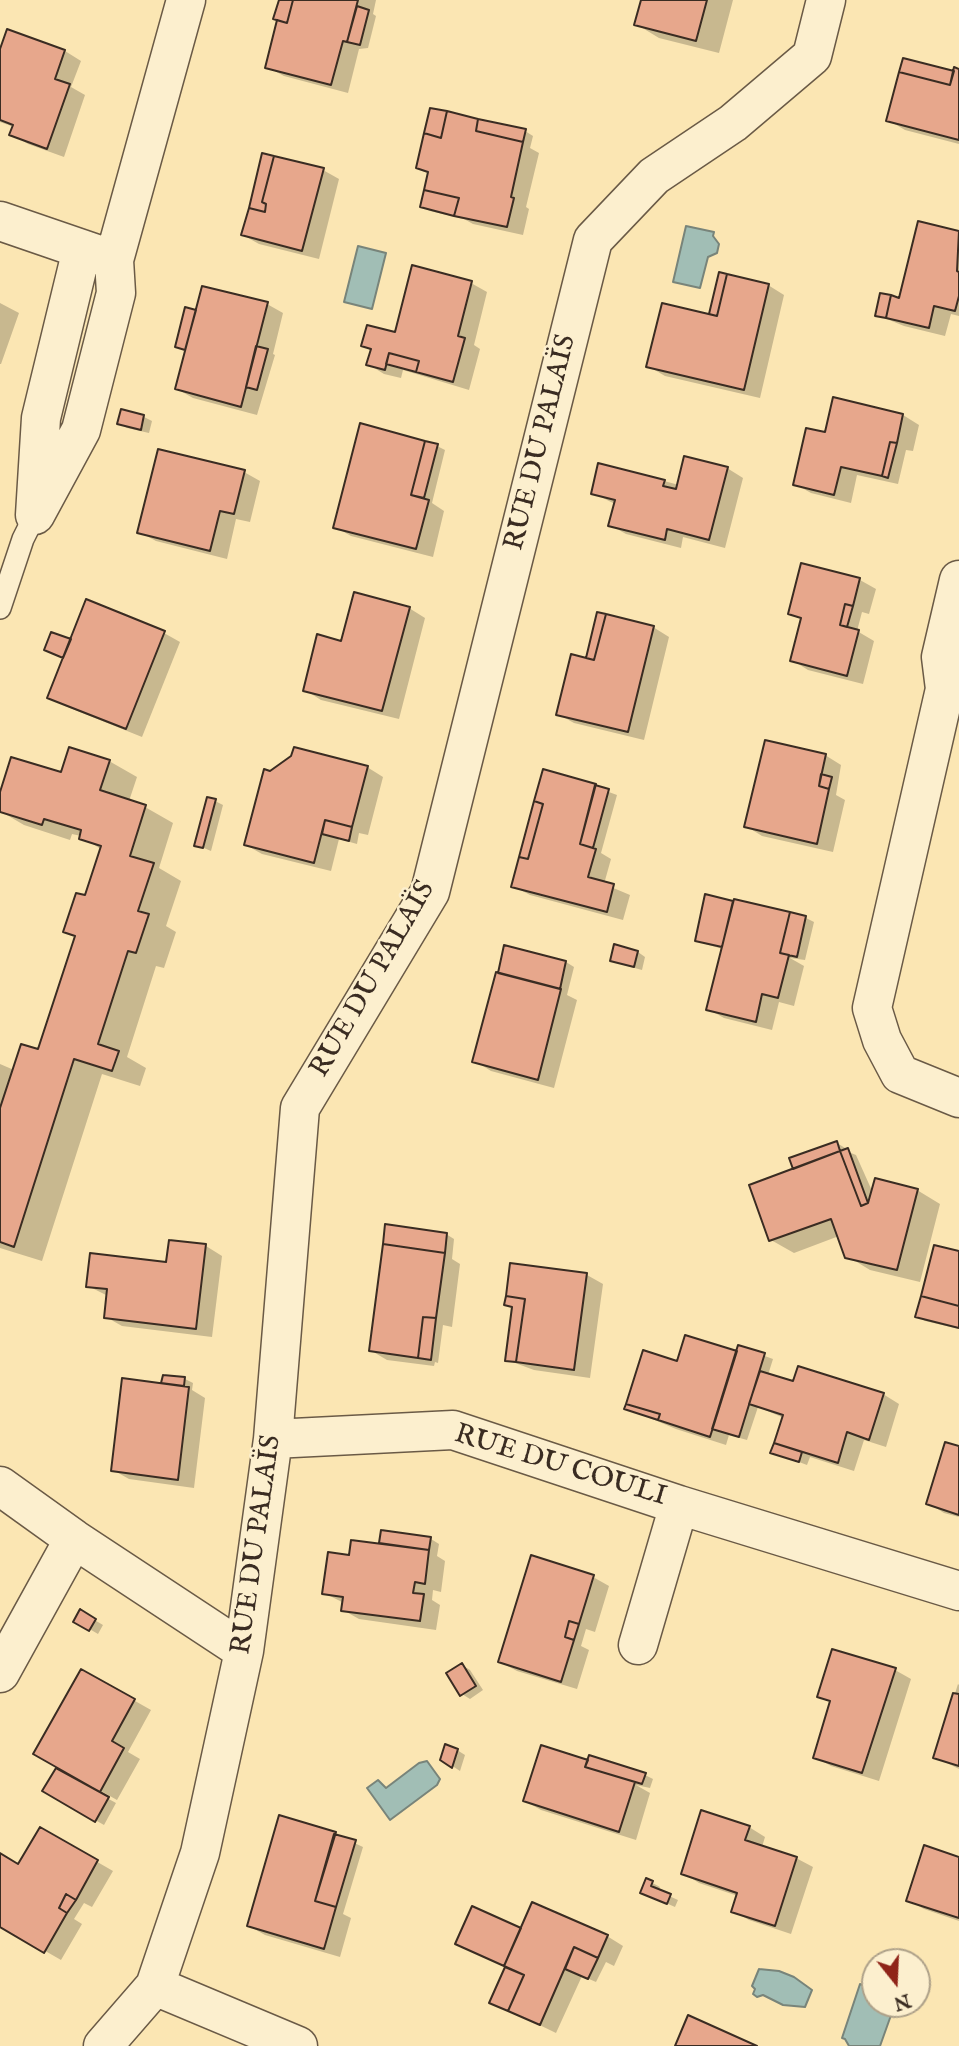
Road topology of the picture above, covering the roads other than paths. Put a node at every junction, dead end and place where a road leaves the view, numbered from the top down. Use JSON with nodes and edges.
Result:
{"nodes":[{"id":1,"x":186,"y":0,"type":"edge"},
{"id":2,"x":826,"y":0,"type":"edge"},
{"id":3,"x":0,"y":221,"type":"edge"},
{"id":4,"x":98,"y":255,"type":"junction"},
{"id":5,"x":35,"y":515,"type":"joint"},
{"id":6,"x":959,"y":580,"type":"edge"},
{"id":7,"x":0,"y":608,"type":"edge"},
{"id":8,"x":952,"y":690,"type":"edge"},
{"id":9,"x":959,"y":1098,"type":"edge"},
{"id":10,"x":273,"y":1439,"type":"junction"},
{"id":11,"x":0,"y":1486,"type":"edge"},
{"id":12,"x":678,"y":1505,"type":"junction"},
{"id":13,"x":74,"y":1539,"type":"junction"},
{"id":14,"x":959,"y":1591,"type":"edge"},
{"id":15,"x":638,"y":1646,"type":"dead end"},
{"id":16,"x":244,"y":1651,"type":"junction"},
{"id":17,"x":0,"y":1673,"type":"edge"},
{"id":18,"x":155,"y":1986,"type":"junction"},
{"id":19,"x":103,"y":2046,"type":"edge"},
{"id":20,"x":298,"y":2046,"type":"edge"}],
"edges":[{"from":1,"to":4,"type":"street"},
{"from":2,"to":10,"type":"street","name":"RUE DU PALAÏS"},
{"from":3,"to":4,"type":"street"},
{"from":4,"to":5,"type":"street"},
{"from":5,"to":7,"type":"lane"},
{"from":6,"to":8,"type":"street"},
{"from":8,"to":9,"type":"street"},
{"from":10,"to":12,"type":"street","name":"RUE DU COULI"},
{"from":10,"to":16,"type":"street","name":"RUE DU PALAÏS"},
{"from":11,"to":13,"type":"street"},
{"from":12,"to":14,"type":"street","name":"RUE DU COULI"},
{"from":12,"to":15,"type":"street","name":"RUE DU COULI"},
{"from":13,"to":16,"type":"street"},
{"from":13,"to":17,"type":"street"},
{"from":16,"to":18,"type":"street","name":"RUE DU PALAÏS"},
{"from":18,"to":19,"type":"street","name":"RUE DU PALAÏS"},
{"from":18,"to":20,"type":"street"}]}
